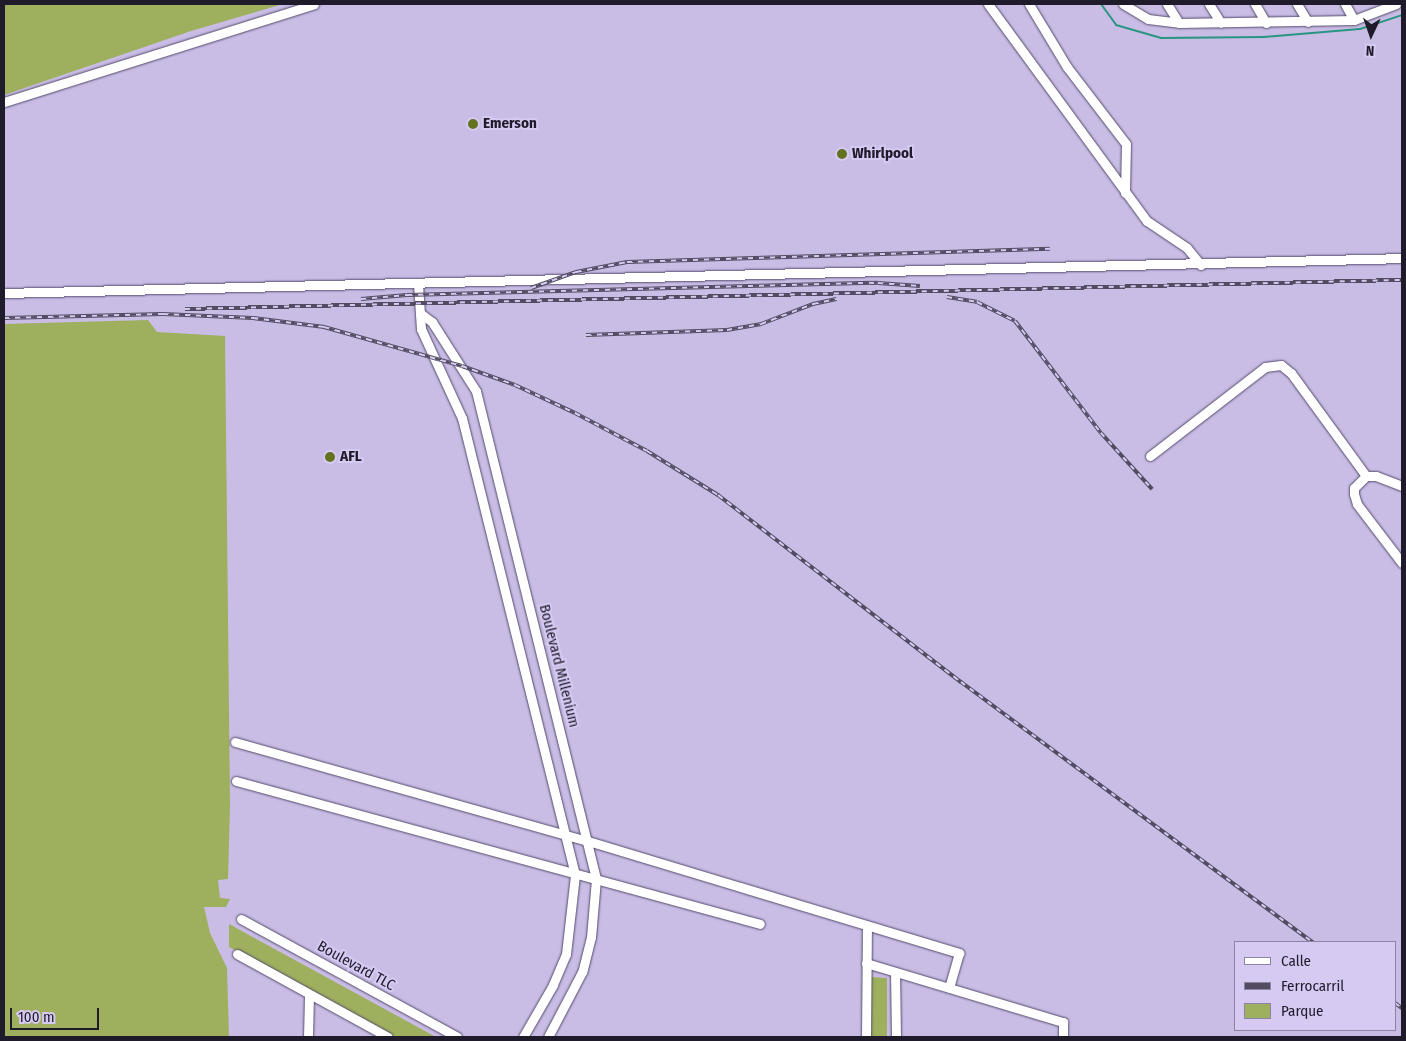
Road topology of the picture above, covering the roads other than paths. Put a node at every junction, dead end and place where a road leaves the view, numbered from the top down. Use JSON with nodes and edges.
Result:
{"nodes":[{"id":1,"x":314,"y":4,"type":"edge"},
{"id":2,"x":988,"y":4,"type":"edge"},
{"id":3,"x":1029,"y":4,"type":"edge"},
{"id":4,"x":1123,"y":4,"type":"edge"},
{"id":5,"x":1167,"y":4,"type":"edge"},
{"id":6,"x":1209,"y":4,"type":"edge"},
{"id":7,"x":1255,"y":4,"type":"edge"},
{"id":8,"x":1297,"y":4,"type":"edge"},
{"id":9,"x":1345,"y":4,"type":"edge"},
{"id":10,"x":1396,"y":4,"type":"edge"},
{"id":11,"x":1354,"y":20,"type":"junction"},
{"id":12,"x":1308,"y":22,"type":"junction"},
{"id":13,"x":1179,"y":23,"type":"junction"},
{"id":14,"x":1221,"y":23,"type":"junction"},
{"id":15,"x":1266,"y":23,"type":"junction"},
{"id":16,"x":4,"y":102,"type":"edge"},
{"id":17,"x":1125,"y":193,"type":"junction"},
{"id":18,"x":1402,"y":258,"type":"edge"},
{"id":19,"x":1201,"y":265,"type":"junction"},
{"id":20,"x":418,"y":284,"type":"junction"},
{"id":21,"x":4,"y":293,"type":"edge"},
{"id":22,"x":420,"y":313,"type":"junction"},
{"id":23,"x":1150,"y":456,"type":"dead end"},
{"id":24,"x":1363,"y":478,"type":"junction"},
{"id":25,"x":1402,"y":486,"type":"edge"},
{"id":26,"x":1402,"y":563,"type":"edge"},
{"id":27,"x":235,"y":742,"type":"dead end"},
{"id":28,"x":236,"y":781,"type":"dead end"},
{"id":29,"x":566,"y":836,"type":"junction"},
{"id":30,"x":588,"y":841,"type":"junction"},
{"id":31,"x":575,"y":875,"type":"junction"},
{"id":32,"x":596,"y":878,"type":"junction"},
{"id":33,"x":241,"y":919,"type":"dead end"},
{"id":34,"x":760,"y":924,"type":"dead end"},
{"id":35,"x":867,"y":926,"type":"junction"},
{"id":36,"x":237,"y":954,"type":"dead end"},
{"id":37,"x":866,"y":963,"type":"junction"},
{"id":38,"x":895,"y":972,"type":"junction"},
{"id":39,"x":949,"y":988,"type":"junction"},
{"id":40,"x":309,"y":995,"type":"junction"},
{"id":41,"x":308,"y":1037,"type":"edge"},
{"id":42,"x":388,"y":1037,"type":"edge"},
{"id":43,"x":457,"y":1037,"type":"edge"},
{"id":44,"x":523,"y":1037,"type":"edge"},
{"id":45,"x":548,"y":1037,"type":"edge"},
{"id":46,"x":866,"y":1037,"type":"edge"},
{"id":47,"x":896,"y":1037,"type":"edge"},
{"id":48,"x":1063,"y":1037,"type":"edge"}],
"edges":[{"from":1,"to":16,"type":"street"},
{"from":2,"to":17,"type":"street"},
{"from":3,"to":17,"type":"street"},
{"from":4,"to":13,"type":"street"},
{"from":5,"to":13,"type":"street"},
{"from":6,"to":14,"type":"street"},
{"from":7,"to":15,"type":"street"},
{"from":8,"to":12,"type":"street"},
{"from":9,"to":11,"type":"street"},
{"from":10,"to":11,"type":"street"},
{"from":11,"to":12,"type":"street"},
{"from":12,"to":15,"type":"street"},
{"from":13,"to":14,"type":"street"},
{"from":14,"to":15,"type":"street"},
{"from":17,"to":19,"type":"street"},
{"from":18,"to":19,"type":"street"},
{"from":19,"to":20,"type":"street"},
{"from":20,"to":21,"type":"street"},
{"from":20,"to":22,"type":"street"},
{"from":22,"to":29,"type":"street"},
{"from":22,"to":30,"type":"street","name":"Boulevard Millenium"},
{"from":23,"to":24,"type":"street"},
{"from":24,"to":25,"type":"street"},
{"from":24,"to":26,"type":"street"},
{"from":27,"to":29,"type":"street"},
{"from":28,"to":31,"type":"street"},
{"from":29,"to":30,"type":"street"},
{"from":29,"to":31,"type":"street"},
{"from":30,"to":32,"type":"street","name":"Boulevard Millenium"},
{"from":30,"to":35,"type":"street"},
{"from":31,"to":32,"type":"street"},
{"from":31,"to":44,"type":"street"},
{"from":32,"to":34,"type":"street"},
{"from":32,"to":45,"type":"street","name":"Boulevard Millenium"},
{"from":33,"to":43,"type":"street","name":"Boulevard TLC"},
{"from":35,"to":37,"type":"street"},
{"from":35,"to":39,"type":"street"},
{"from":36,"to":40,"type":"street"},
{"from":37,"to":38,"type":"street"},
{"from":37,"to":46,"type":"street"},
{"from":38,"to":39,"type":"street"},
{"from":38,"to":47,"type":"street"},
{"from":39,"to":48,"type":"street"},
{"from":40,"to":41,"type":"street"},
{"from":40,"to":42,"type":"street"}]}
